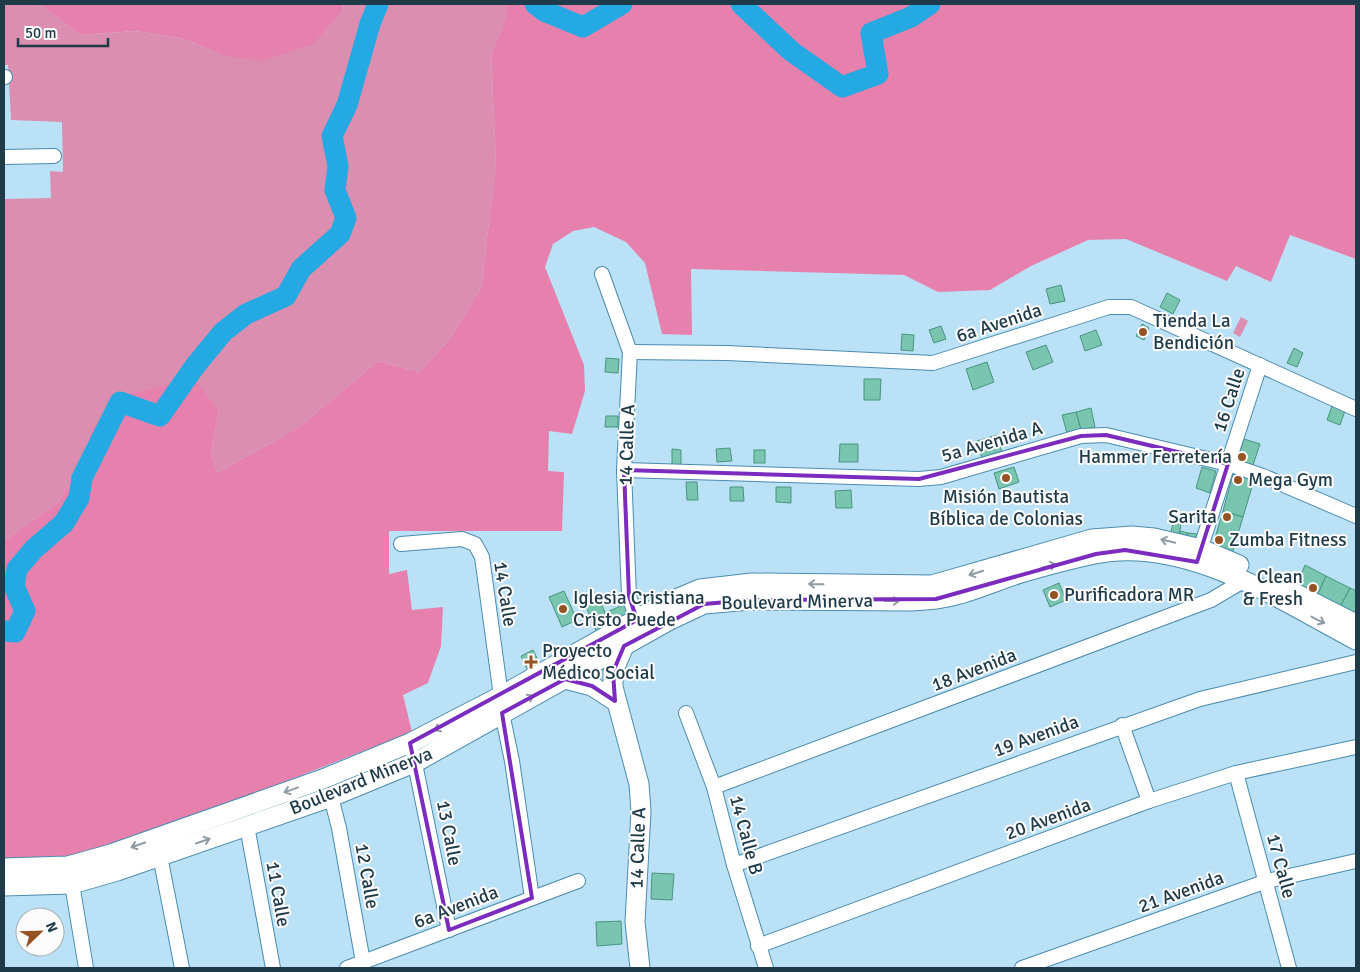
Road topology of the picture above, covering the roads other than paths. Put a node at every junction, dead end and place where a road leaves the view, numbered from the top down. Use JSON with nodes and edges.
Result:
{"nodes":[{"id":1,"x":54,"y":156,"type":"dead end"},
{"id":2,"x":4,"y":157,"type":"edge"},
{"id":3,"x":602,"y":274,"type":"dead end"},
{"id":4,"x":630,"y":352,"type":"junction"},
{"id":5,"x":1260,"y":365,"type":"junction"},
{"id":6,"x":1356,"y":409,"type":"edge"},
{"id":7,"x":1228,"y":464,"type":"junction"},
{"id":8,"x":624,"y":470,"type":"junction"},
{"id":9,"x":1356,"y":516,"type":"edge"},
{"id":10,"x":400,"y":544,"type":"dead end"},
{"id":11,"x":1199,"y":555,"type":"junction"},
{"id":12,"x":1243,"y":581,"type":"junction"},
{"id":13,"x":637,"y":620,"type":"junction"},
{"id":14,"x":1356,"y":624,"type":"edge"},
{"id":15,"x":1356,"y":640,"type":"edge"},
{"id":16,"x":624,"y":646,"type":"junction"},
{"id":17,"x":1356,"y":662,"type":"edge"},
{"id":18,"x":565,"y":679,"type":"junction"},
{"id":19,"x":615,"y":700,"type":"junction"},
{"id":20,"x":501,"y":705,"type":"junction"},
{"id":21,"x":686,"y":712,"type":"dead end"},
{"id":22,"x":1122,"y":725,"type":"junction"},
{"id":23,"x":410,"y":743,"type":"junction"},
{"id":24,"x":1356,"y":747,"type":"edge"},
{"id":25,"x":416,"y":762,"type":"junction"},
{"id":26,"x":1236,"y":773,"type":"junction"},
{"id":27,"x":714,"y":787,"type":"junction"},
{"id":28,"x":331,"y":797,"type":"junction"},
{"id":29,"x":1149,"y":801,"type":"junction"},
{"id":30,"x":252,"y":804,"type":"junction"},
{"id":31,"x":234,"y":810,"type":"junction"},
{"id":32,"x":248,"y":826,"type":"junction"},
{"id":33,"x":160,"y":856,"type":"junction"},
{"id":34,"x":1356,"y":861,"type":"edge"},
{"id":35,"x":734,"y":865,"type":"junction"},
{"id":36,"x":4,"y":868,"type":"edge"},
{"id":37,"x":578,"y":881,"type":"dead end"},
{"id":38,"x":1267,"y":882,"type":"junction"},
{"id":39,"x":72,"y":884,"type":"junction"},
{"id":40,"x":4,"y":886,"type":"edge"},
{"id":41,"x":532,"y":898,"type":"junction"},
{"id":42,"x":448,"y":930,"type":"junction"},
{"id":43,"x":758,"y":946,"type":"junction"},
{"id":44,"x":363,"y":962,"type":"junction"},
{"id":45,"x":86,"y":968,"type":"edge"},
{"id":46,"x":182,"y":968,"type":"edge"},
{"id":47,"x":273,"y":968,"type":"edge"},
{"id":48,"x":347,"y":968,"type":"edge"},
{"id":49,"x":640,"y":968,"type":"edge"},
{"id":50,"x":766,"y":968,"type":"edge"},
{"id":51,"x":1022,"y":968,"type":"edge"},
{"id":52,"x":1288,"y":968,"type":"edge"}],
"edges":[{"from":1,"to":2,"type":"street"},
{"from":3,"to":4,"type":"street","name":"14 Calle A"},
{"from":4,"to":5,"type":"street","name":"6a Avenida"},
{"from":4,"to":8,"type":"street","name":"14 Calle A"},
{"from":5,"to":6,"type":"street","name":"6a Avenida"},
{"from":5,"to":7,"type":"street","name":"16 Calle"},
{"from":7,"to":8,"type":"street","name":"5a Avenida A"},
{"from":7,"to":9,"type":"street","name":"5a Avenida A"},
{"from":7,"to":11,"type":"street","name":"16 Calle"},
{"from":8,"to":13,"type":"street","name":"14 Calle A"},
{"from":10,"to":20,"type":"street","name":"14 Calle"},
{"from":11,"to":12,"type":"street","name":"Boulevard Minerva"},
{"from":11,"to":13,"type":"street","name":"Boulevard Minerva","one_way":true},
{"from":11,"to":14,"type":"street","name":"Boulevard Minerva"},
{"from":16,"to":11,"type":"street","name":"Boulevard Minerva","one_way":true},
{"from":12,"to":15,"type":"street","name":"Boulevard Minerva","one_way":true},
{"from":12,"to":27,"type":"street","name":"18 Avenida"},
{"from":13,"to":20,"type":"street","name":"Boulevard Minerva"},
{"from":16,"to":18,"type":"street","name":"Boulevard Minerva"},
{"from":16,"to":19,"type":"street","name":"14 Calle A"},
{"from":17,"to":22,"type":"street","name":"19 Avenida"},
{"from":18,"to":19,"type":"street"},
{"from":20,"to":18,"type":"street","name":"Boulevard Minerva","one_way":true},
{"from":19,"to":49,"type":"street","name":"14 Calle A"},
{"from":20,"to":23,"type":"street","name":"Boulevard Minerva","one_way":true},
{"from":20,"to":25,"type":"street","name":"Boulevard Minerva"},
{"from":20,"to":41,"type":"street","name":"14 Calle"},
{"from":21,"to":27,"type":"street","name":"14 Calle B"},
{"from":22,"to":29,"type":"street"},
{"from":22,"to":35,"type":"street","name":"19 Avenida"},
{"from":23,"to":25,"type":"street","name":"13 Calle"},
{"from":23,"to":30,"type":"street","name":"Boulevard Minerva","one_way":true},
{"from":24,"to":26,"type":"street","name":"20 Avenida"},
{"from":25,"to":28,"type":"street","name":"Boulevard Minerva"},
{"from":25,"to":42,"type":"street","name":"13 Calle"},
{"from":26,"to":29,"type":"street","name":"20 Avenida"},
{"from":26,"to":38,"type":"street","name":"17 Calle"},
{"from":27,"to":35,"type":"street","name":"14 Calle B"},
{"from":28,"to":32,"type":"street","name":"Boulevard Minerva"},
{"from":28,"to":44,"type":"street","name":"12 Calle"},
{"from":29,"to":43,"type":"street","name":"20 Avenida"},
{"from":30,"to":31,"type":"street","name":"Boulevard Minerva"},
{"from":30,"to":32,"type":"street"},
{"from":31,"to":32,"type":"street"},
{"from":31,"to":36,"type":"street","name":"Boulevard Minerva","one_way":true},
{"from":33,"to":32,"type":"street","name":"Boulevard Minerva","one_way":true},
{"from":32,"to":47,"type":"street","name":"11 Calle"},
{"from":33,"to":39,"type":"street","name":"Boulevard Minerva"},
{"from":33,"to":46,"type":"street"},
{"from":34,"to":38,"type":"street","name":"21 Avenida"},
{"from":35,"to":43,"type":"street","name":"14 Calle B"},
{"from":37,"to":41,"type":"street","name":"6a Avenida"},
{"from":38,"to":51,"type":"street","name":"21 Avenida"},
{"from":38,"to":52,"type":"street","name":"17 Calle"},
{"from":39,"to":40,"type":"street","name":"Boulevard Minerva"},
{"from":39,"to":45,"type":"street"},
{"from":41,"to":42,"type":"street","name":"6a Avenida"},
{"from":42,"to":44,"type":"street","name":"6a Avenida"},
{"from":43,"to":50,"type":"street","name":"14 Calle B"},
{"from":44,"to":48,"type":"street","name":"6a Avenida"}]}
